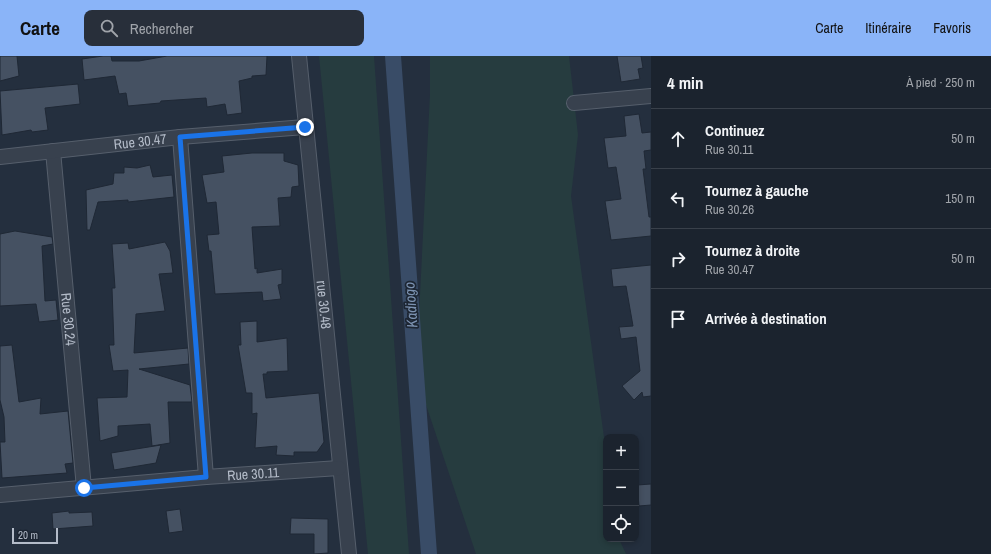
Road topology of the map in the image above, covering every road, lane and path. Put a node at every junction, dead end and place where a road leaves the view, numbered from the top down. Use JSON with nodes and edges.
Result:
{"nodes":[{"id":1,"x":299,"y":56,"type":"edge"},
{"id":2,"x":651,"y":96,"type":"edge"},
{"id":3,"x":574,"y":103,"type":"dead end"},
{"id":4,"x":305,"y":127,"type":"junction"},
{"id":5,"x":180,"y":137,"type":"junction"},
{"id":6,"x":53,"y":151,"type":"junction"},
{"id":7,"x":0,"y":157,"type":"edge"},
{"id":8,"x":339,"y":468,"type":"junction"},
{"id":9,"x":206,"y":477,"type":"junction"},
{"id":10,"x":84,"y":488,"type":"junction"},
{"id":11,"x":0,"y":496,"type":"edge"},
{"id":12,"x":348,"y":554,"type":"edge"}],
"edges":[{"from":1,"to":4,"type":"street","name":"rue 30.48"},
{"from":2,"to":3,"type":"street"},
{"from":4,"to":5,"type":"street","name":"Rue 30.47"},
{"from":4,"to":8,"type":"street","name":"rue 30.48"},
{"from":5,"to":6,"type":"street","name":"Rue 30.47"},
{"from":5,"to":9,"type":"street"},
{"from":6,"to":7,"type":"street","name":"Rue 30.47"},
{"from":6,"to":10,"type":"street","name":"Rue 30.24"},
{"from":8,"to":9,"type":"street","name":"Rue 30.11"},
{"from":8,"to":12,"type":"street","name":"rue 30.48"},
{"from":9,"to":10,"type":"street","name":"Rue 30.11"},
{"from":10,"to":11,"type":"street","name":"Rue 30.11"}]}
